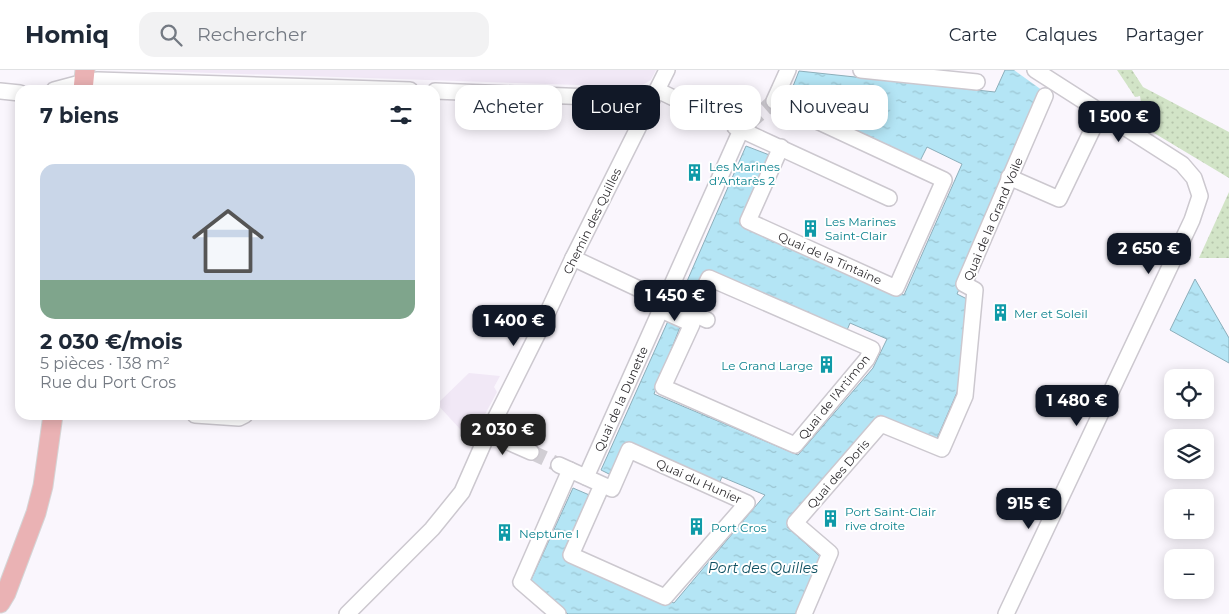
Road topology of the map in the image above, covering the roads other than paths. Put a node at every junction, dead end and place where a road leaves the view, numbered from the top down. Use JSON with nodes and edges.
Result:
{"nodes":[{"id":1,"x":666,"y":70,"type":"edge"},
{"id":2,"x":788,"y":70,"type":"edge"},
{"id":3,"x":861,"y":70,"type":"edge"},
{"id":4,"x":1035,"y":70,"type":"edge"},
{"id":5,"x":84,"y":80,"type":"edge"},
{"id":6,"x":977,"y":82,"type":"dead end"},
{"id":7,"x":69,"y":85,"type":"edge"},
{"id":8,"x":254,"y":85,"type":"edge"},
{"id":9,"x":659,"y":85,"type":"edge"},
{"id":10,"x":0,"y":91,"type":"edge"},
{"id":11,"x":440,"y":91,"type":"edge"},
{"id":12,"x":15,"y":92,"type":"edge"},
{"id":13,"x":572,"y":95,"type":"edge"},
{"id":14,"x":1045,"y":96,"type":"dead end"},
{"id":15,"x":1096,"y":122,"type":"dead end"},
{"id":16,"x":636,"y":130,"type":"edge"},
{"id":17,"x":781,"y":148,"type":"junction"},
{"id":18,"x":1009,"y":177,"type":"junction"},
{"id":19,"x":889,"y":198,"type":"dead end"},
{"id":20,"x":572,"y":258,"type":"junction"},
{"id":21,"x":639,"y":289,"type":"tunnel mouth"},
{"id":22,"x":661,"y":302,"type":"junction"},
{"id":23,"x":692,"y":313,"type":"junction"},
{"id":24,"x":707,"y":320,"type":"dead end"},
{"id":25,"x":52,"y":420,"type":"edge"},
{"id":26,"x":881,"y":424,"type":"joint"},
{"id":27,"x":488,"y":433,"type":"junction"},
{"id":28,"x":531,"y":452,"type":"tunnel mouth"},
{"id":29,"x":586,"y":477,"type":"junction"},
{"id":30,"x":607,"y":487,"type":"junction"},
{"id":31,"x":3,"y":598,"type":"edge"},
{"id":32,"x":8,"y":614,"type":"edge"},
{"id":33,"x":347,"y":614,"type":"edge"},
{"id":34,"x":558,"y":614,"type":"edge"},
{"id":35,"x":804,"y":614,"type":"edge"},
{"id":36,"x":1006,"y":614,"type":"edge"}],
"edges":[{"from":1,"to":9,"type":"street","name":"Chemin des Quilles"},
{"from":2,"to":17,"type":"street","name":"Quai de la Tintaine"},
{"from":3,"to":6,"type":"street"},
{"from":4,"to":36,"type":"street"},
{"from":5,"to":7,"type":"street"},
{"from":5,"to":8,"type":"street"},
{"from":10,"to":12,"type":"street"},
{"from":11,"to":13,"type":"street"},
{"from":14,"to":18,"type":"street","name":"Quai de la Grand Voile"},
{"from":15,"to":18,"type":"street"},
{"from":16,"to":20,"type":"street","name":"Chemin des Quilles"},
{"from":17,"to":19,"type":"street"},
{"from":17,"to":22,"type":"street","name":"Quai de la Dunette"},
{"from":18,"to":26,"type":"street","name":"Quai de la Grand Voile"},
{"from":20,"to":21,"type":"street"},
{"from":20,"to":27,"type":"street","name":"Chemin des Quilles"},
{"from":22,"to":23,"type":"street"},
{"from":22,"to":23,"type":"street","name":"Quai de l'Artimon"},
{"from":22,"to":29,"type":"street","name":"Quai de la Dunette"},
{"from":23,"to":24,"type":"street"},
{"from":25,"to":31,"type":"main road"},
{"from":26,"to":35,"type":"street","name":"Quai des Doris"},
{"from":27,"to":28,"type":"street"},
{"from":27,"to":33,"type":"street","name":"Chemin des Quilles"},
{"from":29,"to":30,"type":"street"},
{"from":29,"to":34,"type":"street"},
{"from":30,"to":30,"type":"street","name":"Quai du Hunier"},
{"from":31,"to":32,"type":"main road"}]}
